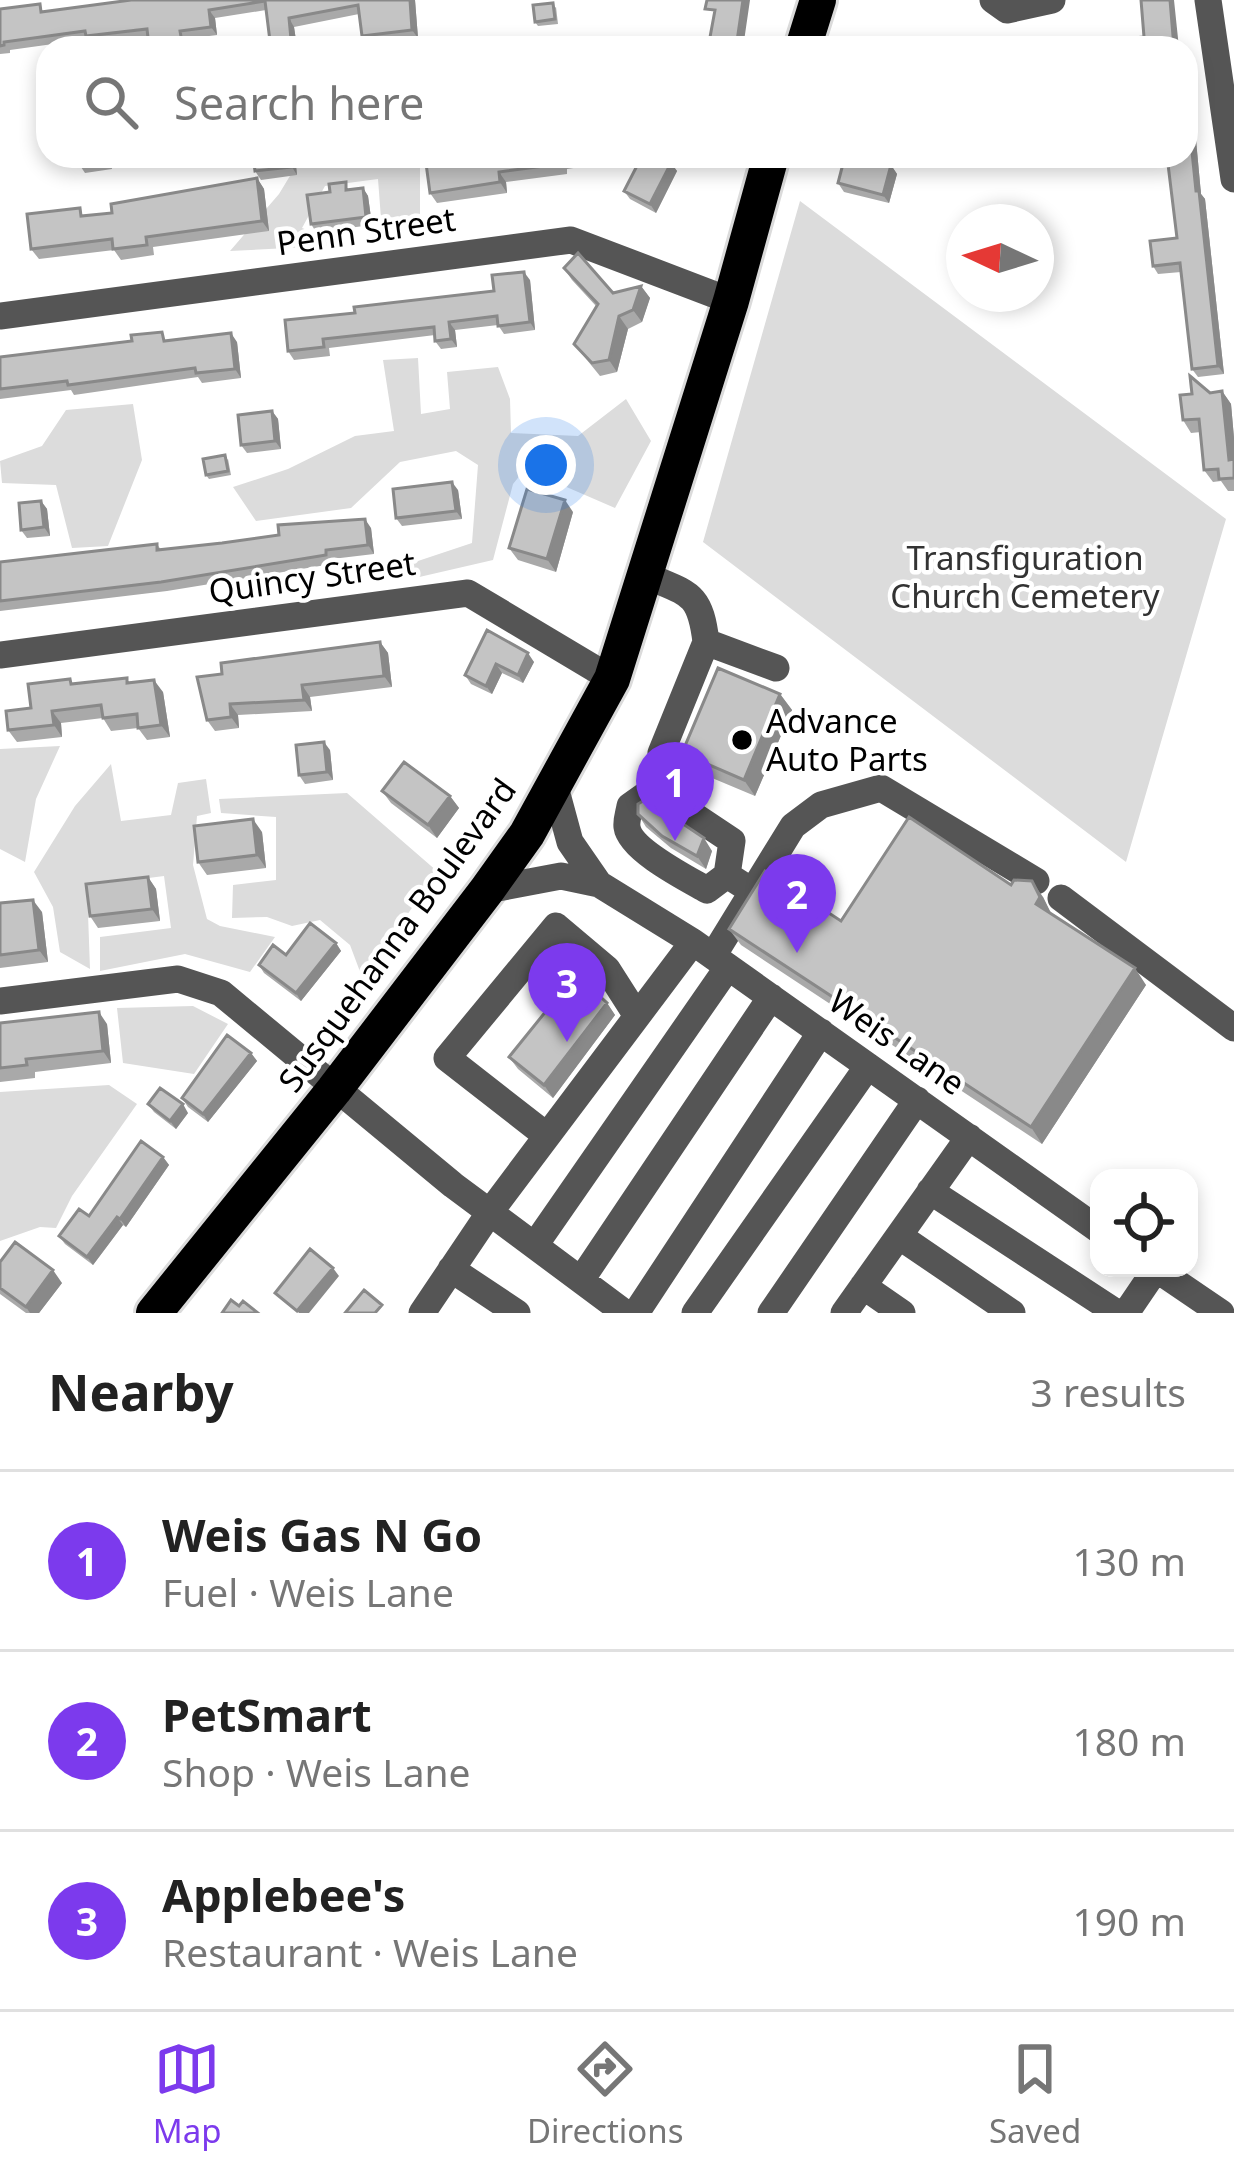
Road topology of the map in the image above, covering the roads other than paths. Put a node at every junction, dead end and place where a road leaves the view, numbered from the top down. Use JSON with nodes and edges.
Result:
{"nodes":[{"id":1,"x":818,"y":0,"type":"edge"},
{"id":2,"x":993,"y":0,"type":"edge"},
{"id":3,"x":1052,"y":0,"type":"edge"},
{"id":4,"x":1208,"y":0,"type":"edge"},
{"id":5,"x":807,"y":36,"type":"edge"},
{"id":6,"x":768,"y":168,"type":"edge"},
{"id":7,"x":1234,"y":178,"type":"edge"},
{"id":8,"x":731,"y":301,"type":"junction"},
{"id":9,"x":0,"y":316,"type":"edge"},
{"id":10,"x":644,"y":575,"type":"junction"},
{"id":11,"x":706,"y":642,"type":"junction"},
{"id":12,"x":0,"y":655,"type":"edge"},
{"id":13,"x":776,"y":668,"type":"dead end"},
{"id":14,"x":611,"y":679,"type":"junction"},
{"id":15,"x":661,"y":753,"type":"dead end"},
{"id":16,"x":554,"y":783,"type":"junction"},
{"id":17,"x":727,"y":875,"type":"dead end"},
{"id":18,"x":1036,"y":881,"type":"edge"},
{"id":19,"x":599,"y":884,"type":"junction"},
{"id":20,"x":487,"y":890,"type":"junction"},
{"id":21,"x":752,"y":891,"type":"junction"},
{"id":22,"x":1061,"y":898,"type":"dead end"},
{"id":23,"x":711,"y":955,"type":"junction"},
{"id":24,"x":771,"y":998,"type":"junction"},
{"id":25,"x":0,"y":1001,"type":"edge"},
{"id":26,"x":638,"y":1016,"type":"junction"},
{"id":27,"x":1234,"y":1028,"type":"edge"},
{"id":28,"x":821,"y":1033,"type":"junction"},
{"id":29,"x":868,"y":1066,"type":"junction"},
{"id":30,"x":334,"y":1090,"type":"junction"},
{"id":31,"x":917,"y":1100,"type":"junction"},
{"id":32,"x":547,"y":1136,"type":"junction"},
{"id":33,"x":969,"y":1137,"type":"junction"},
{"id":34,"x":930,"y":1191,"type":"junction"},
{"id":35,"x":490,"y":1212,"type":"junction"},
{"id":36,"x":1090,"y":1223,"type":"edge"},
{"id":37,"x":899,"y":1236,"type":"junction"},
{"id":38,"x":535,"y":1245,"type":"junction"},
{"id":39,"x":451,"y":1269,"type":"junction"},
{"id":40,"x":1150,"y":1277,"type":"edge"},
{"id":41,"x":1169,"y":1277,"type":"edge"},
{"id":42,"x":580,"y":1280,"type":"junction"},
{"id":43,"x":863,"y":1286,"type":"junction"},
{"id":44,"x":154,"y":1313,"type":"edge"},
{"id":45,"x":422,"y":1313,"type":"edge"},
{"id":46,"x":517,"y":1313,"type":"edge"},
{"id":47,"x":625,"y":1313,"type":"edge"},
{"id":48,"x":636,"y":1313,"type":"edge"},
{"id":49,"x":695,"y":1313,"type":"edge"},
{"id":50,"x":771,"y":1313,"type":"edge"},
{"id":51,"x":844,"y":1313,"type":"edge"},
{"id":52,"x":902,"y":1313,"type":"edge"},
{"id":53,"x":1012,"y":1313,"type":"edge"},
{"id":54,"x":1117,"y":1313,"type":"edge"},
{"id":55,"x":1126,"y":1313,"type":"edge"},
{"id":56,"x":1221,"y":1313,"type":"edge"}],
"edges":[{"from":1,"to":5,"type":"highway"},
{"from":2,"to":3,"type":"street"},
{"from":4,"to":7,"type":"street"},
{"from":6,"to":8,"type":"highway","name":"Susquehanna Boulevard"},
{"from":8,"to":9,"type":"street","name":"Penn Street"},
{"from":8,"to":10,"type":"highway","name":"Susquehanna Boulevard"},
{"from":10,"to":11,"type":"street"},
{"from":10,"to":14,"type":"highway","name":"Susquehanna Boulevard"},
{"from":11,"to":13,"type":"street"},
{"from":11,"to":15,"type":"street"},
{"from":12,"to":14,"type":"street","name":"Quincy Street"},
{"from":14,"to":16,"type":"highway","name":"Susquehanna Boulevard"},
{"from":16,"to":19,"type":"street"},
{"from":16,"to":20,"type":"highway","name":"Susquehanna Boulevard"},
{"from":17,"to":21,"type":"street"},
{"from":18,"to":21,"type":"street"},
{"from":19,"to":20,"type":"street"},
{"from":19,"to":23,"type":"street","name":"Weis Lane"},
{"from":20,"to":30,"type":"highway","name":"Susquehanna Boulevard"},
{"from":21,"to":23,"type":"street"},
{"from":22,"to":27,"type":"street"},
{"from":23,"to":24,"type":"street","name":"Weis Lane"},
{"from":23,"to":26,"type":"street"},
{"from":23,"to":38,"type":"street"},
{"from":24,"to":28,"type":"street","name":"Weis Lane"},
{"from":24,"to":42,"type":"street"},
{"from":25,"to":30,"type":"street"},
{"from":26,"to":32,"type":"street"},
{"from":26,"to":32,"type":"street"},
{"from":28,"to":29,"type":"street","name":"Weis Lane"},
{"from":28,"to":48,"type":"street"},
{"from":29,"to":31,"type":"street","name":"Weis Lane"},
{"from":29,"to":49,"type":"street"},
{"from":30,"to":35,"type":"street"},
{"from":30,"to":44,"type":"highway","name":"Susquehanna Boulevard"},
{"from":31,"to":33,"type":"street","name":"Weis Lane"},
{"from":31,"to":50,"type":"street"},
{"from":32,"to":35,"type":"street"},
{"from":33,"to":34,"type":"street"},
{"from":33,"to":36,"type":"street","name":"Weis Lane"},
{"from":34,"to":37,"type":"street"},
{"from":34,"to":54,"type":"street"},
{"from":35,"to":38,"type":"street"},
{"from":35,"to":39,"type":"street"},
{"from":37,"to":43,"type":"street"},
{"from":37,"to":53,"type":"street"},
{"from":38,"to":42,"type":"street"},
{"from":39,"to":45,"type":"street"},
{"from":39,"to":46,"type":"street"},
{"from":40,"to":55,"type":"street"},
{"from":41,"to":56,"type":"street"},
{"from":42,"to":47,"type":"street"},
{"from":43,"to":51,"type":"street"},
{"from":43,"to":52,"type":"street"}]}
